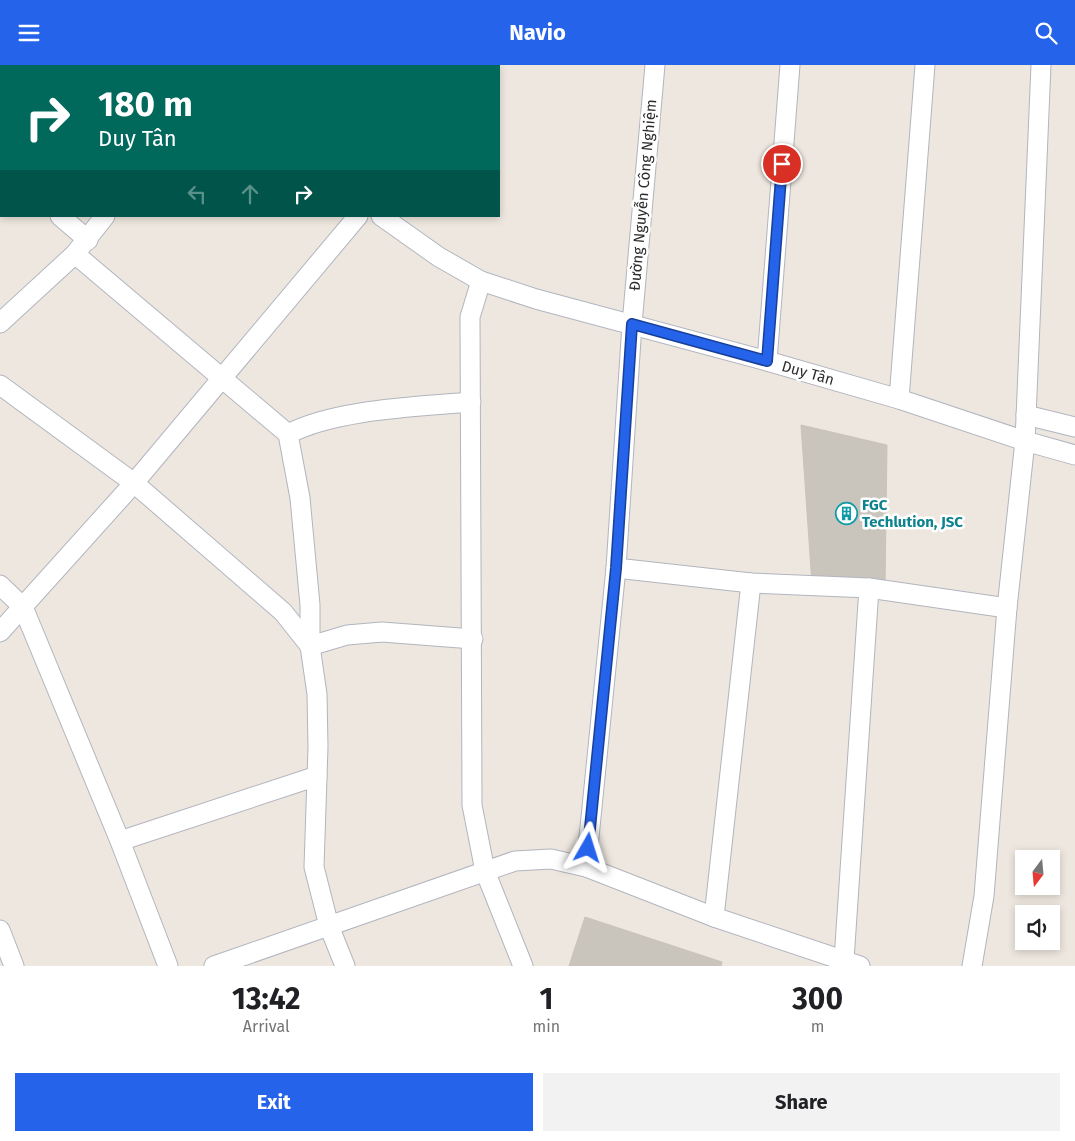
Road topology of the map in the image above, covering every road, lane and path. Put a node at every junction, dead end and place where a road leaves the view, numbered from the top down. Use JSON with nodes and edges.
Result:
{"nodes":[{"id":1,"x":655,"y":65,"type":"edge"},
{"id":2,"x":790,"y":65,"type":"edge"},
{"id":3,"x":925,"y":65,"type":"edge"},
{"id":4,"x":1041,"y":65,"type":"edge"},
{"id":5,"x":61,"y":217,"type":"edge"},
{"id":6,"x":104,"y":217,"type":"edge"},
{"id":7,"x":357,"y":217,"type":"edge"},
{"id":8,"x":381,"y":217,"type":"edge"},
{"id":9,"x":81,"y":247,"type":"junction"},
{"id":10,"x":481,"y":281,"type":"junction"},
{"id":11,"x":0,"y":323,"type":"edge"},
{"id":12,"x":632,"y":324,"type":"junction"},
{"id":13,"x":767,"y":361,"type":"junction"},
{"id":14,"x":221,"y":378,"type":"junction"},
{"id":15,"x":0,"y":385,"type":"edge"},
{"id":16,"x":899,"y":399,"type":"junction"},
{"id":17,"x":471,"y":401,"type":"junction"},
{"id":18,"x":1026,"y":415,"type":"junction"},
{"id":19,"x":1075,"y":427,"type":"edge"},
{"id":20,"x":288,"y":434,"type":"junction"},
{"id":21,"x":1025,"y":441,"type":"junction"},
{"id":22,"x":1075,"y":455,"type":"edge"},
{"id":23,"x":134,"y":483,"type":"junction"},
{"id":24,"x":616,"y":568,"type":"junction"},
{"id":25,"x":751,"y":583,"type":"junction"},
{"id":26,"x":0,"y":585,"type":"edge"},
{"id":27,"x":869,"y":588,"type":"junction"},
{"id":28,"x":23,"y":607,"type":"junction"},
{"id":29,"x":1007,"y":608,"type":"junction"},
{"id":30,"x":0,"y":633,"type":"edge"},
{"id":31,"x":473,"y":639,"type":"junction"},
{"id":32,"x":310,"y":646,"type":"junction"},
{"id":33,"x":317,"y":776,"type":"junction"},
{"id":34,"x":120,"y":841,"type":"junction"},
{"id":35,"x":586,"y":867,"type":"junction"},
{"id":36,"x":485,"y":871,"type":"junction"},
{"id":37,"x":714,"y":917,"type":"junction"},
{"id":38,"x":329,"y":926,"type":"junction"},
{"id":39,"x":0,"y":930,"type":"edge"},
{"id":40,"x":852,"y":963,"type":"edge"},
{"id":41,"x":14,"y":966,"type":"edge"},
{"id":42,"x":168,"y":966,"type":"edge"},
{"id":43,"x":214,"y":966,"type":"edge"},
{"id":44,"x":345,"y":966,"type":"edge"},
{"id":45,"x":523,"y":966,"type":"edge"},
{"id":46,"x":972,"y":966,"type":"edge"}],
"edges":[{"from":1,"to":12,"type":"street","name":"Đường Nguyễn Công Nghiệm"},
{"from":2,"to":13,"type":"street"},
{"from":3,"to":16,"type":"street"},
{"from":4,"to":18,"type":"street"},
{"from":5,"to":9,"type":"street"},
{"from":6,"to":9,"type":"street"},
{"from":7,"to":14,"type":"street"},
{"from":8,"to":10,"type":"street","name":"Duy Tân"},
{"from":9,"to":11,"type":"street"},
{"from":9,"to":14,"type":"street"},
{"from":10,"to":12,"type":"street","name":"Duy Tân"},
{"from":10,"to":17,"type":"street"},
{"from":12,"to":13,"type":"street","name":"Duy Tân"},
{"from":12,"to":24,"type":"street","name":"Đường Nguyễn Công Nghiệm"},
{"from":13,"to":16,"type":"street","name":"Duy Tân"},
{"from":14,"to":20,"type":"street"},
{"from":14,"to":23,"type":"street"},
{"from":15,"to":23,"type":"street"},
{"from":16,"to":21,"type":"street","name":"Duy Tân"},
{"from":17,"to":20,"type":"street"},
{"from":17,"to":31,"type":"street"},
{"from":18,"to":19,"type":"street"},
{"from":18,"to":21,"type":"street"},
{"from":20,"to":32,"type":"street"},
{"from":21,"to":22,"type":"street","name":"Duy Tân"},
{"from":21,"to":29,"type":"street"},
{"from":23,"to":28,"type":"street"},
{"from":23,"to":32,"type":"street"},
{"from":24,"to":25,"type":"street"},
{"from":24,"to":35,"type":"street","name":"Đường Nguyễn Công Nghiệm"},
{"from":25,"to":27,"type":"street"},
{"from":25,"to":37,"type":"street"},
{"from":26,"to":28,"type":"street"},
{"from":27,"to":29,"type":"street"},
{"from":27,"to":40,"type":"street"},
{"from":28,"to":30,"type":"street"},
{"from":28,"to":34,"type":"street"},
{"from":29,"to":46,"type":"street"},
{"from":31,"to":32,"type":"street"},
{"from":31,"to":36,"type":"street"},
{"from":32,"to":33,"type":"street"},
{"from":33,"to":34,"type":"street"},
{"from":33,"to":38,"type":"street"},
{"from":34,"to":42,"type":"street"},
{"from":35,"to":36,"type":"street"},
{"from":35,"to":37,"type":"street"},
{"from":36,"to":38,"type":"street"},
{"from":36,"to":45,"type":"street"},
{"from":37,"to":40,"type":"street"},
{"from":38,"to":43,"type":"street"},
{"from":38,"to":44,"type":"street"},
{"from":39,"to":41,"type":"street"}]}
